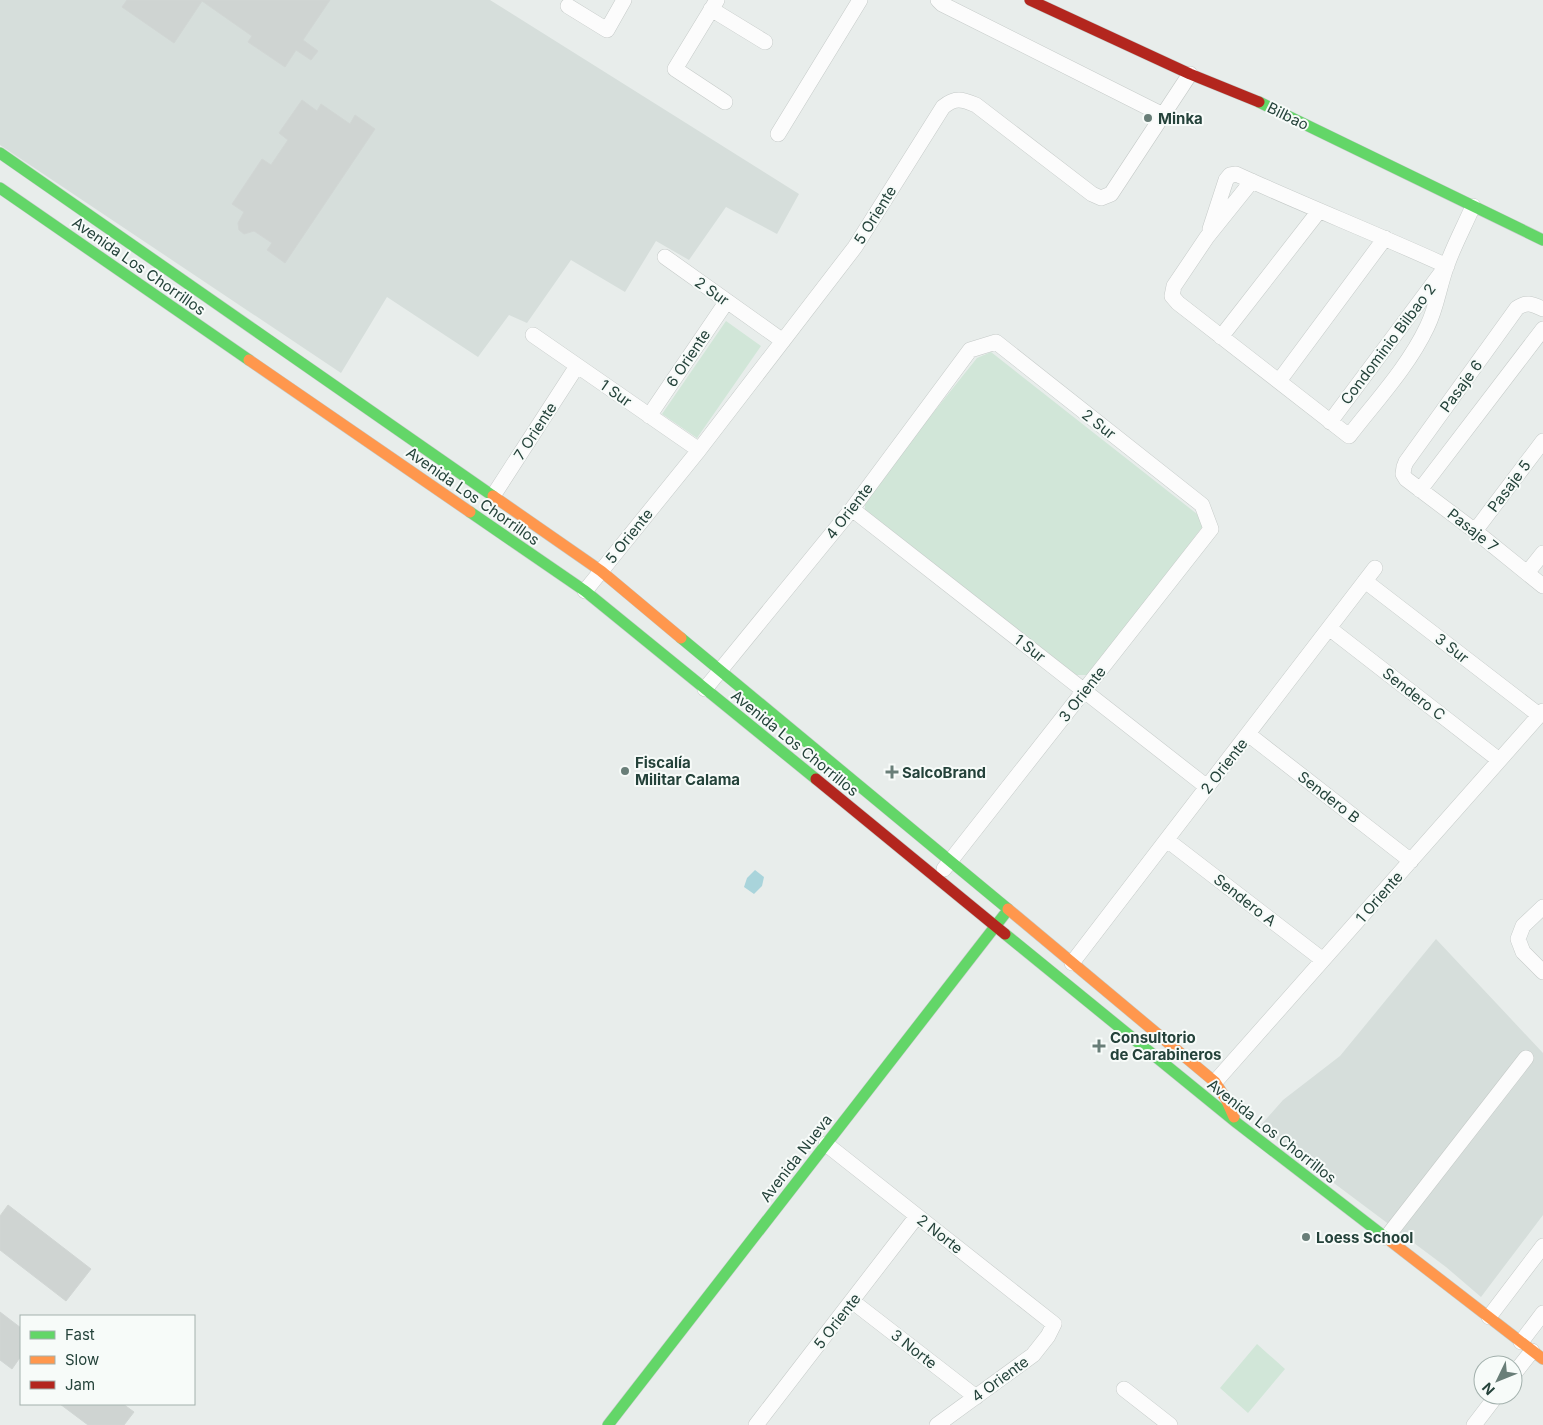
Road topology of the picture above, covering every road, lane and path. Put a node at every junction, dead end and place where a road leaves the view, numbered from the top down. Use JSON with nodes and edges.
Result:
{"nodes":[{"id":1,"x":624,"y":0,"type":"edge"},
{"id":2,"x":860,"y":0,"type":"edge"},
{"id":3,"x":938,"y":0,"type":"edge"},
{"id":4,"x":1030,"y":0,"type":"edge"},
{"id":5,"x":714,"y":5,"type":"edge"},
{"id":6,"x":568,"y":6,"type":"dead end"},
{"id":7,"x":765,"y":42,"type":"dead end"},
{"id":8,"x":1190,"y":74,"type":"junction"},
{"id":9,"x":725,"y":102,"type":"dead end"},
{"id":10,"x":1163,"y":115,"type":"junction"},
{"id":11,"x":778,"y":134,"type":"dead end"},
{"id":12,"x":0,"y":153,"type":"edge"},
{"id":13,"x":1252,"y":181,"type":"junction"},
{"id":14,"x":0,"y":188,"type":"edge"},
{"id":15,"x":1473,"y":206,"type":"junction"},
{"id":16,"x":1319,"y":211,"type":"junction"},
{"id":17,"x":1207,"y":238,"type":"junction"},
{"id":18,"x":1385,"y":238,"type":"junction"},
{"id":19,"x":1543,"y":240,"type":"edge"},
{"id":20,"x":665,"y":258,"type":"dead end"},
{"id":21,"x":1446,"y":266,"type":"junction"},
{"id":22,"x":727,"y":301,"type":"junction"},
{"id":23,"x":1543,"y":309,"type":"edge"},
{"id":24,"x":1543,"y":329,"type":"edge"},
{"id":25,"x":533,"y":335,"type":"dead end"},
{"id":26,"x":1221,"y":336,"type":"junction"},
{"id":27,"x":783,"y":341,"type":"junction"},
{"id":28,"x":996,"y":342,"type":"joint"},
{"id":29,"x":577,"y":366,"type":"junction"},
{"id":30,"x":1279,"y":381,"type":"junction"},
{"id":31,"x":649,"y":416,"type":"junction"},
{"id":32,"x":1330,"y":422,"type":"junction"},
{"id":33,"x":1543,"y":441,"type":"edge"},
{"id":34,"x":698,"y":450,"type":"junction"},
{"id":35,"x":1402,"y":474,"type":"joint"},
{"id":36,"x":1420,"y":490,"type":"junction"},
{"id":37,"x":493,"y":496,"type":"junction"},
{"id":38,"x":1202,"y":505,"type":"joint"},
{"id":39,"x":852,"y":509,"type":"junction"},
{"id":40,"x":1475,"y":530,"type":"junction"},
{"id":41,"x":1543,"y":553,"type":"edge"},
{"id":42,"x":1375,"y":568,"type":"dead end"},
{"id":43,"x":601,"y":571,"type":"junction"},
{"id":44,"x":1527,"y":573,"type":"junction"},
{"id":45,"x":1365,"y":581,"type":"junction"},
{"id":46,"x":1543,"y":586,"type":"edge"},
{"id":47,"x":585,"y":591,"type":"junction"},
{"id":48,"x":1329,"y":628,"type":"junction"},
{"id":49,"x":720,"y":670,"type":"junction"},
{"id":50,"x":705,"y":689,"type":"junction"},
{"id":51,"x":1085,"y":691,"type":"junction"},
{"id":52,"x":1541,"y":713,"type":"edge"},
{"id":53,"x":1248,"y":734,"type":"junction"},
{"id":54,"x":1499,"y":760,"type":"junction"},
{"id":55,"x":851,"y":778,"type":"junction"},
{"id":56,"x":1207,"y":787,"type":"junction"},
{"id":57,"x":836,"y":796,"type":"junction"},
{"id":58,"x":1167,"y":840,"type":"junction"},
{"id":59,"x":1411,"y":861,"type":"junction"},
{"id":60,"x":950,"y":862,"type":"junction"},
{"id":61,"x":937,"y":879,"type":"junction"},
{"id":62,"x":1543,"y":907,"type":"edge"},
{"id":63,"x":1008,"y":910,"type":"junction"},
{"id":64,"x":996,"y":926,"type":"junction"},
{"id":65,"x":1323,"y":960,"type":"junction"},
{"id":66,"x":1072,"y":963,"type":"junction"},
{"id":67,"x":1543,"y":972,"type":"edge"},
{"id":68,"x":1526,"y":1058,"type":"dead end"},
{"id":69,"x":1215,"y":1082,"type":"junction"},
{"id":70,"x":1237,"y":1124,"type":"junction"},
{"id":71,"x":826,"y":1144,"type":"junction"},
{"id":72,"x":917,"y":1216,"type":"junction"},
{"id":73,"x":1386,"y":1238,"type":"junction"},
{"id":74,"x":1543,"y":1246,"type":"edge"},
{"id":75,"x":852,"y":1301,"type":"junction"},
{"id":76,"x":1543,"y":1313,"type":"edge"},
{"id":77,"x":1488,"y":1317,"type":"junction"},
{"id":78,"x":1054,"y":1324,"type":"joint"},
{"id":79,"x":1532,"y":1351,"type":"edge"},
{"id":80,"x":1523,"y":1362,"type":"edge"},
{"id":81,"x":1124,"y":1389,"type":"dead end"},
{"id":82,"x":976,"y":1397,"type":"junction"},
{"id":83,"x":1489,"y":1405,"type":"edge"},
{"id":84,"x":611,"y":1424,"type":"edge"},
{"id":85,"x":756,"y":1425,"type":"edge"},
{"id":86,"x":937,"y":1425,"type":"edge"},
{"id":87,"x":1170,"y":1425,"type":"edge"},
{"id":88,"x":1474,"y":1425,"type":"edge"}],
"edges":[{"from":1,"to":6,"type":"street"},
{"from":2,"to":11,"type":"street"},
{"from":3,"to":10,"type":"street"},
{"from":4,"to":8,"type":"street","name":"Bilbao"},
{"from":5,"to":7,"type":"street"},
{"from":5,"to":9,"type":"street"},
{"from":8,"to":10,"type":"street","name":"5 Oriente"},
{"from":8,"to":15,"type":"street","name":"Bilbao"},
{"from":10,"to":27,"type":"street","name":"5 Oriente"},
{"from":12,"to":37,"type":"street","name":"Avenida Los Chorrillos"},
{"from":13,"to":16,"type":"street","name":"Condominio Bilbao 2"},
{"from":13,"to":17,"type":"street","name":"Condominio Bilbao 2"},
{"from":13,"to":17,"type":"street","name":"Condominio Bilbao 2"},
{"from":14,"to":47,"type":"street","name":"Avenida Los Chorrillos"},
{"from":15,"to":19,"type":"street","name":"Bilbao"},
{"from":15,"to":21,"type":"street","name":"Condominio Bilbao 2"},
{"from":16,"to":18,"type":"street","name":"Condominio Bilbao 2"},
{"from":16,"to":26,"type":"street"},
{"from":17,"to":26,"type":"street","name":"Condominio Bilbao 2"},
{"from":18,"to":21,"type":"street","name":"Condominio Bilbao 2"},
{"from":18,"to":30,"type":"street"},
{"from":20,"to":22,"type":"street","name":"2 Sur"},
{"from":21,"to":32,"type":"street","name":"Condominio Bilbao 2"},
{"from":21,"to":32,"type":"street","name":"Condominio Bilbao 2"},
{"from":22,"to":27,"type":"street","name":"2 Sur"},
{"from":22,"to":31,"type":"street","name":"6 Oriente"},
{"from":23,"to":35,"type":"street","name":"Pasaje 6"},
{"from":24,"to":36,"type":"street","name":"Pasaje 6"},
{"from":25,"to":29,"type":"street","name":"1 Sur"},
{"from":26,"to":30,"type":"street","name":"Condominio Bilbao 2"},
{"from":27,"to":34,"type":"street","name":"5 Oriente"},
{"from":28,"to":38,"type":"street","name":"2 Sur"},
{"from":28,"to":39,"type":"street","name":"4 Oriente"},
{"from":29,"to":31,"type":"street","name":"1 Sur"},
{"from":29,"to":37,"type":"street","name":"7 Oriente"},
{"from":30,"to":32,"type":"street","name":"Condominio Bilbao 2"},
{"from":31,"to":34,"type":"street","name":"1 Sur"},
{"from":33,"to":40,"type":"street","name":"Pasaje 5"},
{"from":34,"to":43,"type":"street","name":"5 Oriente"},
{"from":35,"to":36,"type":"street","name":"Pasaje 7"},
{"from":36,"to":40,"type":"street","name":"Pasaje 7"},
{"from":37,"to":43,"type":"street","name":"Avenida Los Chorrillos"},
{"from":38,"to":51,"type":"street","name":"3 Oriente"},
{"from":39,"to":49,"type":"street","name":"4 Oriente"},
{"from":39,"to":51,"type":"street","name":"1 Sur"},
{"from":40,"to":44,"type":"street","name":"Pasaje 7"},
{"from":41,"to":44,"type":"street"},
{"from":42,"to":45,"type":"street","name":"2 Oriente"},
{"from":43,"to":47,"type":"street","name":"5 Oriente"},
{"from":43,"to":49,"type":"street","name":"Avenida Los Chorrillos"},
{"from":44,"to":46,"type":"street","name":"Pasaje 7"},
{"from":45,"to":48,"type":"street","name":"2 Oriente"},
{"from":45,"to":52,"type":"street","name":"3 Sur"},
{"from":47,"to":50,"type":"street","name":"Avenida Los Chorrillos"},
{"from":48,"to":53,"type":"street","name":"2 Oriente"},
{"from":48,"to":54,"type":"street","name":"Sendero C"},
{"from":49,"to":50,"type":"street","name":"4 Oriente"},
{"from":49,"to":55,"type":"street","name":"Avenida Los Chorrillos"},
{"from":50,"to":57,"type":"street","name":"Avenida Los Chorrillos"},
{"from":51,"to":56,"type":"street","name":"1 Sur"},
{"from":51,"to":60,"type":"street","name":"3 Oriente"},
{"from":52,"to":54,"type":"street","name":"1 Oriente"},
{"from":53,"to":56,"type":"street","name":"2 Oriente"},
{"from":53,"to":59,"type":"street","name":"Sendero B"},
{"from":54,"to":59,"type":"street","name":"1 Oriente"},
{"from":55,"to":57,"type":"street"},
{"from":55,"to":60,"type":"street","name":"Avenida Los Chorrillos"},
{"from":56,"to":58,"type":"street","name":"2 Oriente"},
{"from":57,"to":61,"type":"street","name":"Avenida Los Chorrillos"},
{"from":58,"to":65,"type":"street","name":"Sendero A"},
{"from":58,"to":66,"type":"street","name":"2 Oriente"},
{"from":59,"to":65,"type":"street","name":"1 Oriente"},
{"from":60,"to":61,"type":"street","name":"3 Oriente"},
{"from":60,"to":63,"type":"street","name":"Avenida Los Chorrillos"},
{"from":61,"to":64,"type":"street","name":"Avenida Los Chorrillos"},
{"from":62,"to":67,"type":"street"},
{"from":63,"to":64,"type":"street","name":"Avenida Nueva"},
{"from":63,"to":66,"type":"street","name":"Avenida Los Chorrillos"},
{"from":64,"to":70,"type":"street","name":"Avenida Los Chorrillos"},
{"from":64,"to":71,"type":"street","name":"Avenida Nueva"},
{"from":65,"to":69,"type":"street","name":"1 Oriente"},
{"from":66,"to":69,"type":"street","name":"Avenida Los Chorrillos"},
{"from":68,"to":73,"type":"street"},
{"from":69,"to":70,"type":"street","name":"Avenida Los Chorrillos"},
{"from":70,"to":73,"type":"street","name":"Avenida Los Chorrillos"},
{"from":71,"to":72,"type":"street","name":"2 Norte"},
{"from":71,"to":84,"type":"street","name":"Avenida Nueva"},
{"from":72,"to":75,"type":"street","name":"5 Oriente"},
{"from":72,"to":78,"type":"street","name":"2 Norte"},
{"from":73,"to":77,"type":"street","name":"Avenida Los Chorrillos"},
{"from":74,"to":77,"type":"street"},
{"from":75,"to":82,"type":"street","name":"3 Norte"},
{"from":75,"to":85,"type":"street","name":"5 Oriente"},
{"from":76,"to":79,"type":"street"},
{"from":77,"to":79,"type":"street","name":"Avenida Los Chorrillos"},
{"from":78,"to":82,"type":"street","name":"4 Oriente"},
{"from":79,"to":80,"type":"street"},
{"from":81,"to":87,"type":"street"},
{"from":82,"to":86,"type":"street","name":"4 Oriente"},
{"from":83,"to":88,"type":"street"}]}
